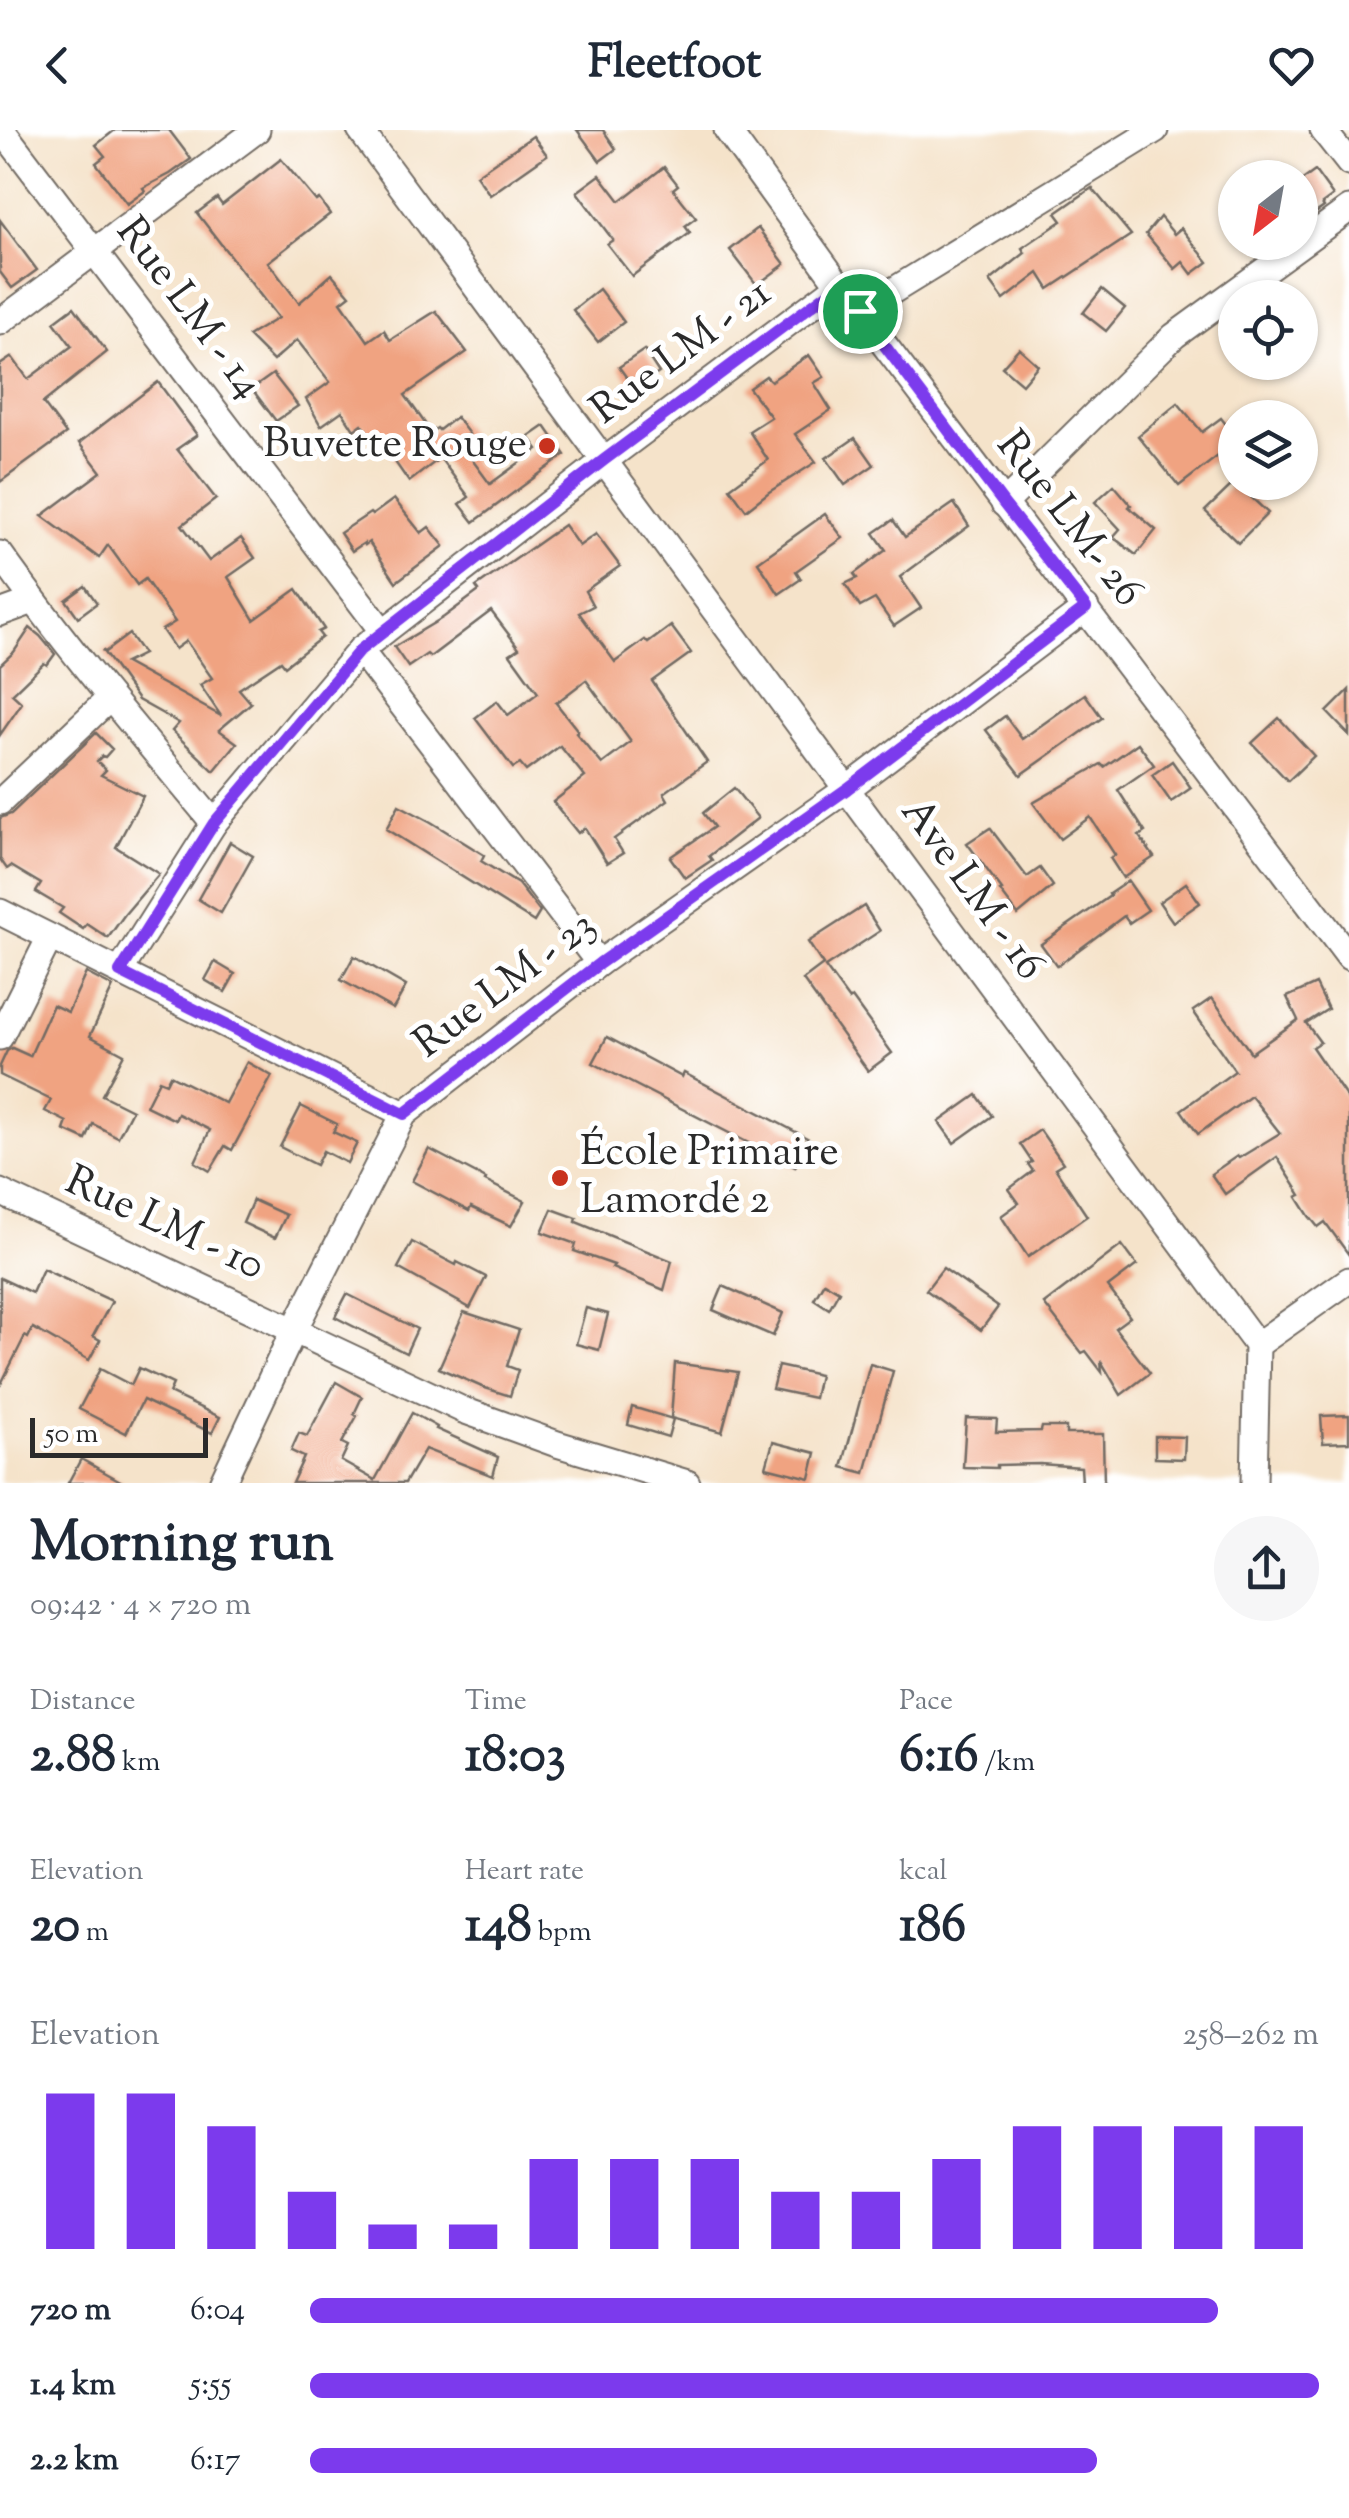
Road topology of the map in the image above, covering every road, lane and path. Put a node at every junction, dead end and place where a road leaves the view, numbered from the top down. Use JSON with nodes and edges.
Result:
{"nodes":[{"id":1,"x":2,"y":130,"type":"edge"},
{"id":2,"x":257,"y":130,"type":"edge"},
{"id":3,"x":360,"y":130,"type":"edge"},
{"id":4,"x":728,"y":130,"type":"edge"},
{"id":5,"x":1155,"y":130,"type":"edge"},
{"id":6,"x":1323,"y":130,"type":"edge"},
{"id":7,"x":1349,"y":163,"type":"edge"},
{"id":8,"x":1349,"y":209,"type":"edge"},
{"id":9,"x":95,"y":252,"type":"junction"},
{"id":10,"x":839,"y":285,"type":"junction"},
{"id":11,"x":860,"y":311,"type":"junction"},
{"id":12,"x":0,"y":322,"type":"edge"},
{"id":13,"x":604,"y":460,"type":"junction"},
{"id":14,"x":1004,"y":504,"type":"junction"},
{"id":15,"x":0,"y":554,"type":"edge"},
{"id":16,"x":34,"y":601,"type":"junction"},
{"id":17,"x":1086,"y":608,"type":"junction"},
{"id":18,"x":0,"y":613,"type":"edge"},
{"id":19,"x":383,"y":632,"type":"junction"},
{"id":20,"x":360,"y":650,"type":"junction"},
{"id":21,"x":110,"y":698,"type":"junction"},
{"id":22,"x":847,"y":789,"type":"junction"},
{"id":23,"x":0,"y":802,"type":"edge"},
{"id":24,"x":214,"y":823,"type":"junction"},
{"id":25,"x":0,"y":912,"type":"edge"},
{"id":26,"x":50,"y":937,"type":"junction"},
{"id":27,"x":1349,"y":956,"type":"edge"},
{"id":28,"x":600,"y":963,"type":"junction"},
{"id":29,"x":120,"y":972,"type":"junction"},
{"id":30,"x":0,"y":1037,"type":"edge"},
{"id":31,"x":404,"y":1114,"type":"junction"},
{"id":32,"x":0,"y":1192,"type":"edge"},
{"id":33,"x":1349,"y":1280,"type":"edge"},
{"id":34,"x":294,"y":1330,"type":"junction"},
{"id":35,"x":1257,"y":1345,"type":"junction"},
{"id":36,"x":222,"y":1483,"type":"edge"},
{"id":37,"x":687,"y":1483,"type":"edge"},
{"id":38,"x":1254,"y":1483,"type":"edge"}],
"edges":[{"from":1,"to":9,"type":"street","name":"Rue LM - 14"},
{"from":2,"to":9,"type":"street"},
{"from":3,"to":13,"type":"street","name":"Ave LM - 16"},
{"from":4,"to":10,"type":"street","name":"Rue LM- 26"},
{"from":5,"to":11,"type":"street"},
{"from":6,"to":7,"type":"street"},
{"from":8,"to":14,"type":"street"},
{"from":9,"to":12,"type":"street"},
{"from":9,"to":19,"type":"street","name":"Rue LM - 14"},
{"from":10,"to":11,"type":"street","name":"Rue LM- 26"},
{"from":10,"to":13,"type":"street","name":"Rue LM - 21"},
{"from":11,"to":14,"type":"street","name":"Rue LM- 26"},
{"from":13,"to":19,"type":"street","name":"Rue LM - 21"},
{"from":13,"to":22,"type":"street","name":"Ave LM - 16"},
{"from":14,"to":17,"type":"street","name":"Rue LM- 26"},
{"from":15,"to":16,"type":"street"},
{"from":16,"to":18,"type":"street"},
{"from":16,"to":21,"type":"street"},
{"from":17,"to":22,"type":"street","name":"Rue LM - 23"},
{"from":17,"to":27,"type":"street","name":"Rue LM- 26"},
{"from":19,"to":20,"type":"street","name":"Rue LM - 21"},
{"from":20,"to":24,"type":"street","name":"Rue LM - 21"},
{"from":20,"to":28,"type":"street"},
{"from":21,"to":23,"type":"street"},
{"from":21,"to":24,"type":"street"},
{"from":22,"to":28,"type":"street","name":"Rue LM - 23"},
{"from":22,"to":35,"type":"street","name":"Ave LM - 16"},
{"from":24,"to":29,"type":"street","name":"Rue LM - 21"},
{"from":25,"to":26,"type":"street"},
{"from":26,"to":29,"type":"street"},
{"from":26,"to":30,"type":"street"},
{"from":28,"to":31,"type":"street","name":"Rue LM - 23"},
{"from":29,"to":31,"type":"street"},
{"from":31,"to":34,"type":"street","name":"Rue LM - 23"},
{"from":32,"to":34,"type":"street","name":"Rue LM - 10"},
{"from":33,"to":35,"type":"street"},
{"from":34,"to":36,"type":"street","name":"Rue LM - 23"},
{"from":34,"to":37,"type":"street","name":"Rue LM - 10"},
{"from":35,"to":38,"type":"street"}]}
